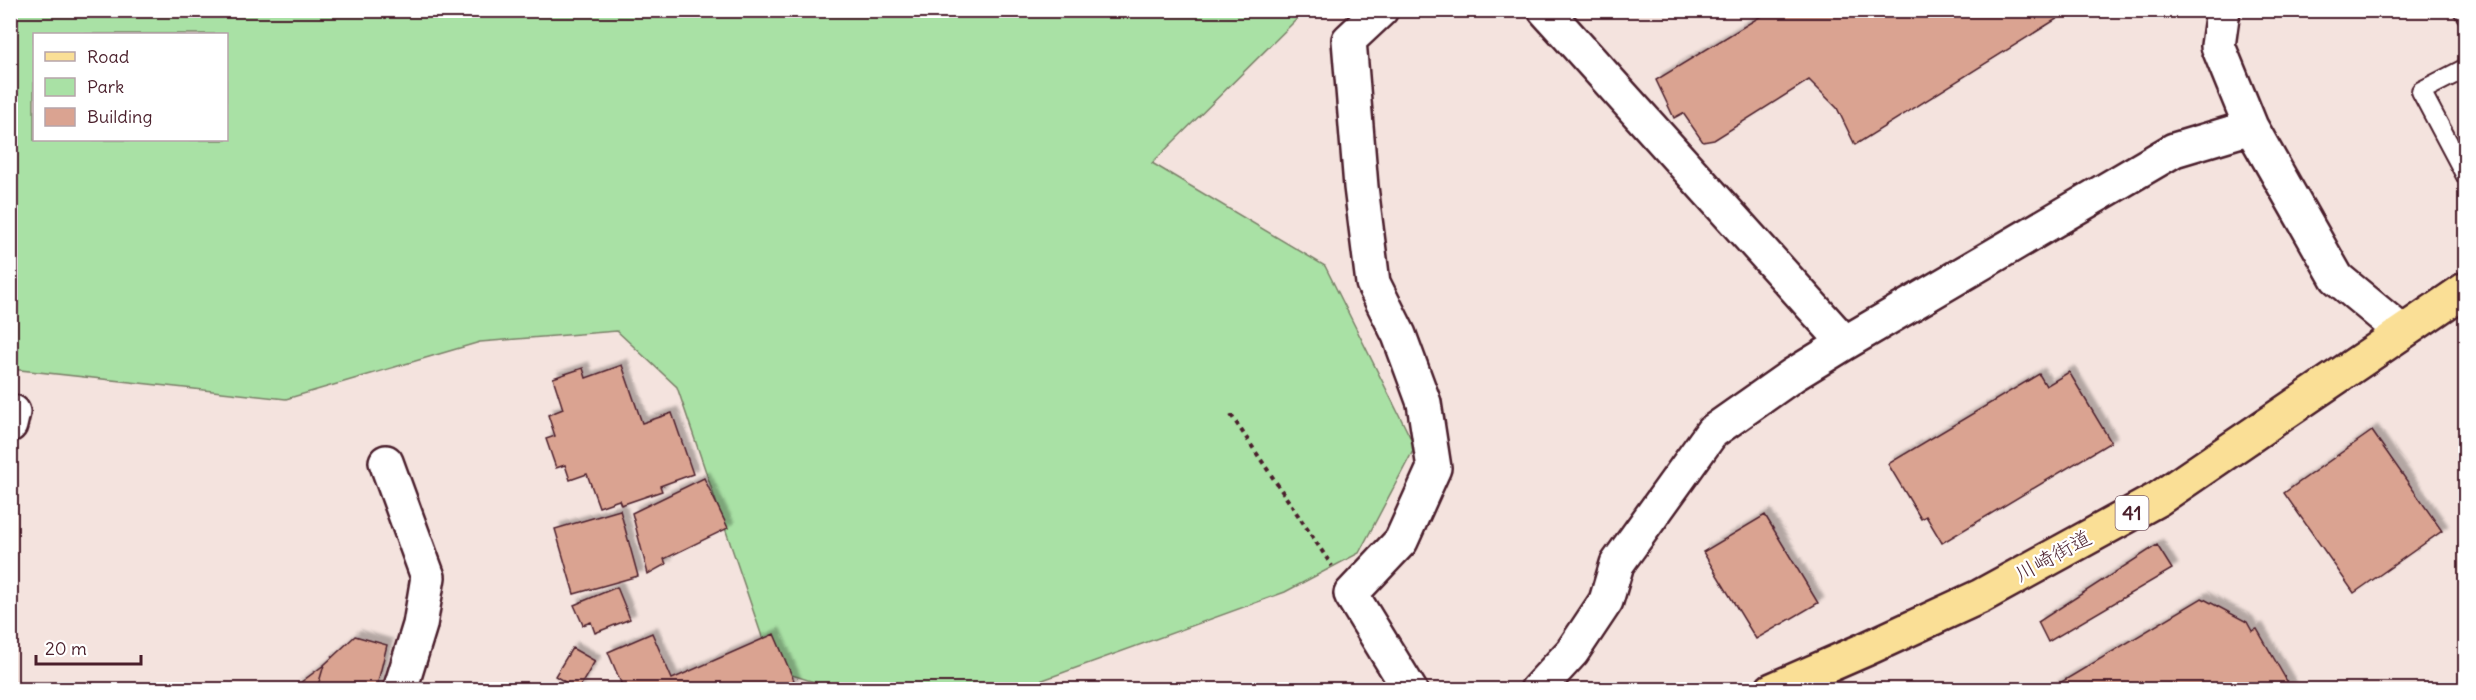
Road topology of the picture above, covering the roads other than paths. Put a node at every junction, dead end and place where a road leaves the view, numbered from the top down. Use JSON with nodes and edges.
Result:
{"nodes":[{"id":1,"x":1381,"y":10,"type":"edge"},
{"id":2,"x":1545,"y":10,"type":"edge"},
{"id":3,"x":2223,"y":10,"type":"edge"},
{"id":4,"x":2463,"y":10,"type":"edge"},
{"id":5,"x":2466,"y":15,"type":"edge"},
{"id":6,"x":2466,"y":68,"type":"edge"},
{"id":7,"x":2251,"y":127,"type":"junction"},
{"id":8,"x":2466,"y":176,"type":"edge"},
{"id":9,"x":2466,"y":289,"type":"edge"},
{"id":10,"x":2402,"y":332,"type":"junction"},
{"id":11,"x":1845,"y":343,"type":"junction"},
{"id":12,"x":386,"y":462,"type":"dead end"},
{"id":13,"x":400,"y":690,"type":"edge"},
{"id":14,"x":1410,"y":690,"type":"edge"},
{"id":15,"x":1536,"y":690,"type":"edge"},
{"id":16,"x":1772,"y":690,"type":"edge"}],
"edges":[{"from":1,"to":14,"type":"street"},
{"from":2,"to":11,"type":"street"},
{"from":3,"to":7,"type":"street"},
{"from":4,"to":5,"type":"lane"},
{"from":6,"to":8,"type":"lane"},
{"from":7,"to":10,"type":"street"},
{"from":7,"to":11,"type":"street"},
{"from":9,"to":10,"type":"main road","name":"川崎街道","number":"41"},
{"from":10,"to":16,"type":"main road","name":"川崎街道","number":"41"},
{"from":11,"to":15,"type":"street"},
{"from":12,"to":13,"type":"street"}]}
